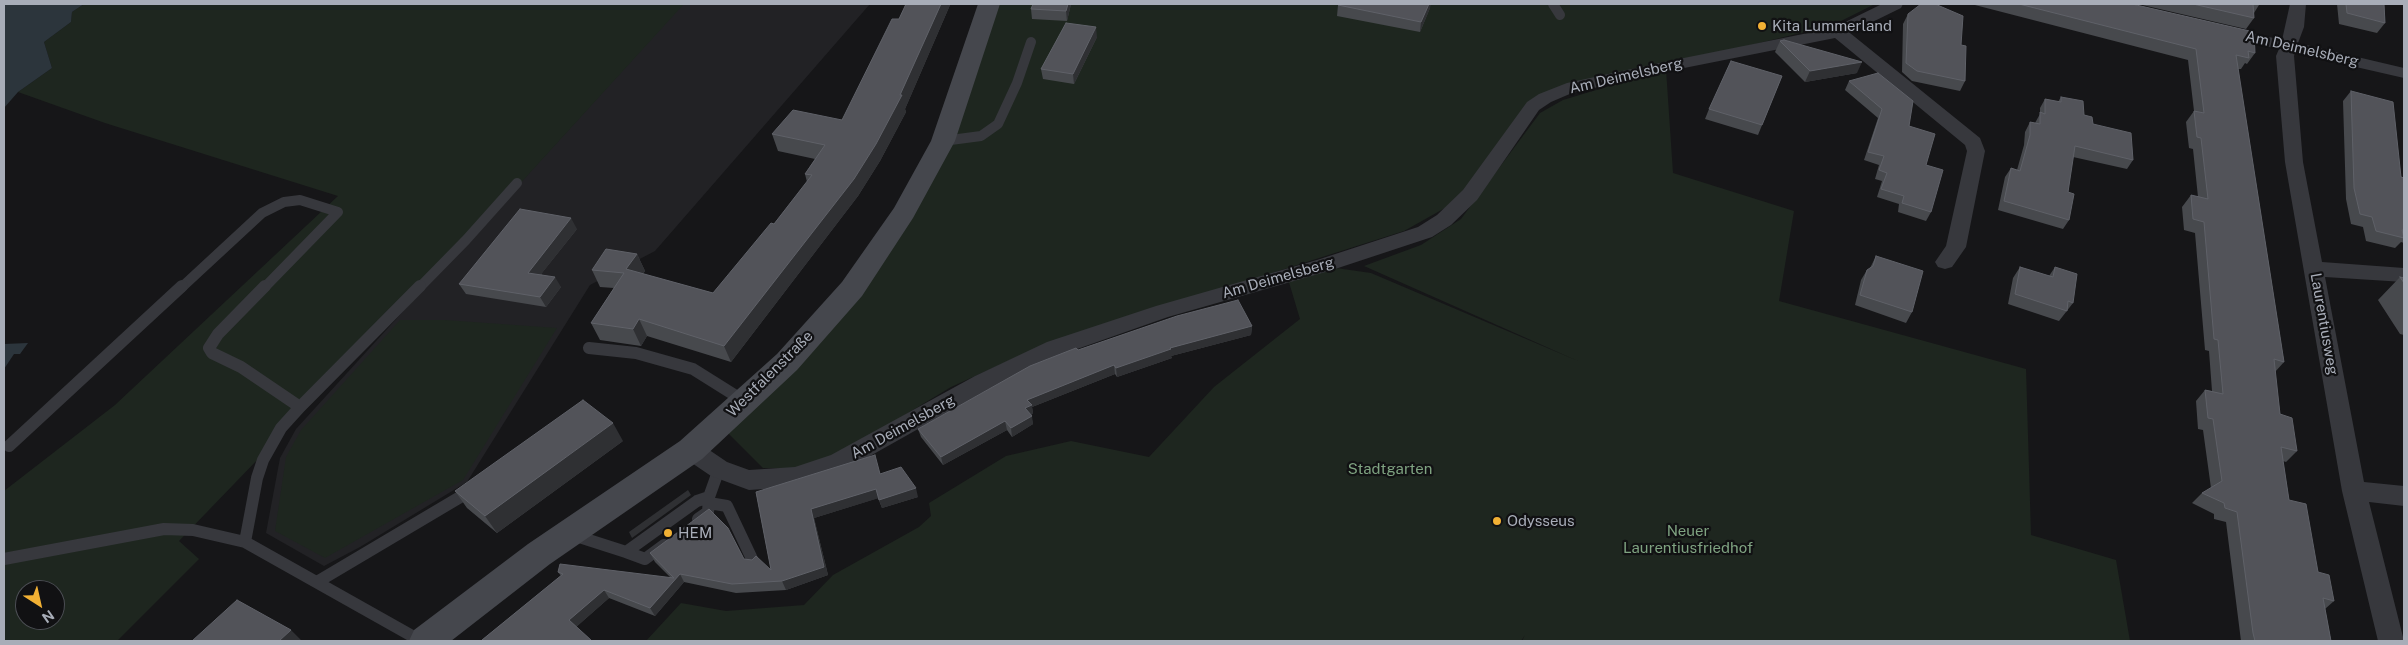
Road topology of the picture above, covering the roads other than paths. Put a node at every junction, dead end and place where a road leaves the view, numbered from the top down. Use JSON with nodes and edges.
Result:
{"nodes":[{"id":1,"x":989,"y":4,"type":"edge"},
{"id":2,"x":1553,"y":4,"type":"edge"},
{"id":3,"x":1895,"y":4,"type":"edge"},
{"id":4,"x":2298,"y":4,"type":"edge"},
{"id":5,"x":1560,"y":16,"type":"dead end"},
{"id":6,"x":2208,"y":27,"type":"edge"},
{"id":7,"x":1838,"y":32,"type":"junction"},
{"id":8,"x":1031,"y":42,"type":"dead end"},
{"id":9,"x":2290,"y":46,"type":"junction"},
{"id":10,"x":2404,"y":73,"type":"edge"},
{"id":11,"x":943,"y":141,"type":"junction"},
{"id":12,"x":517,"y":184,"type":"dead end"},
{"id":13,"x":1946,"y":262,"type":"dead end"},
{"id":14,"x":2314,"y":269,"type":"junction"},
{"id":15,"x":2404,"y":275,"type":"edge"},
{"id":16,"x":589,"y":348,"type":"dead end"},
{"id":17,"x":744,"y":401,"type":"junction"},
{"id":18,"x":300,"y":407,"type":"junction"},
{"id":19,"x":9,"y":446,"type":"dead end"},
{"id":20,"x":690,"y":450,"type":"junction"},
{"id":21,"x":719,"y":469,"type":"junction"},
{"id":22,"x":481,"y":484,"type":"edge"},
{"id":23,"x":2354,"y":491,"type":"junction"},
{"id":24,"x":2404,"y":496,"type":"edge"},
{"id":25,"x":709,"y":500,"type":"junction"},
{"id":26,"x":686,"y":528,"type":"edge"},
{"id":27,"x":569,"y":534,"type":"junction"},
{"id":28,"x":672,"y":539,"type":"edge"},
{"id":29,"x":245,"y":542,"type":"junction"},
{"id":30,"x":626,"y":552,"type":"junction"},
{"id":31,"x":4,"y":558,"type":"edge"},
{"id":32,"x":753,"y":561,"type":"edge"},
{"id":33,"x":317,"y":582,"type":"junction"},
{"id":34,"x":420,"y":641,"type":"edge"},
{"id":35,"x":426,"y":641,"type":"edge"},
{"id":36,"x":2391,"y":641,"type":"edge"}],
"edges":[{"from":1,"to":11,"type":"main road","name":"Westfalenstraße"},
{"from":2,"to":5,"type":"lane"},
{"from":3,"to":7,"type":"street","name":"Am Deimelsberg"},
{"from":4,"to":9,"type":"street","name":"Laurentiusweg"},
{"from":6,"to":9,"type":"street","name":"Am Deimelsberg"},
{"from":7,"to":13,"type":"street"},
{"from":7,"to":21,"type":"street","name":"Am Deimelsberg"},
{"from":8,"to":11,"type":"lane"},
{"from":9,"to":10,"type":"street","name":"Am Deimelsberg"},
{"from":9,"to":14,"type":"street","name":"Laurentiusweg"},
{"from":11,"to":17,"type":"main road","name":"Westfalenstraße"},
{"from":12,"to":18,"type":"lane"},
{"from":14,"to":15,"type":"street"},
{"from":14,"to":23,"type":"street","name":"Laurentiusweg"},
{"from":16,"to":17,"type":"lane"},
{"from":17,"to":20,"type":"main road","name":"Westfalenstraße"},
{"from":18,"to":19,"type":"lane"},
{"from":18,"to":29,"type":"lane"},
{"from":20,"to":21,"type":"street","name":"Am Deimelsberg"},
{"from":20,"to":27,"type":"main road","name":"Westfalenstraße"},
{"from":21,"to":25,"type":"lane"},
{"from":22,"to":33,"type":"lane"},
{"from":23,"to":24,"type":"street"},
{"from":23,"to":36,"type":"street","name":"Laurentiusweg"},
{"from":25,"to":26,"type":"lane"},
{"from":25,"to":30,"type":"lane"},
{"from":25,"to":32,"type":"lane"},
{"from":27,"to":30,"type":"lane"},
{"from":27,"to":35,"type":"main road","name":"Westfalenstraße"},
{"from":28,"to":30,"type":"lane"},
{"from":29,"to":31,"type":"lane"},
{"from":29,"to":33,"type":"lane"},
{"from":33,"to":34,"type":"lane"}]}
